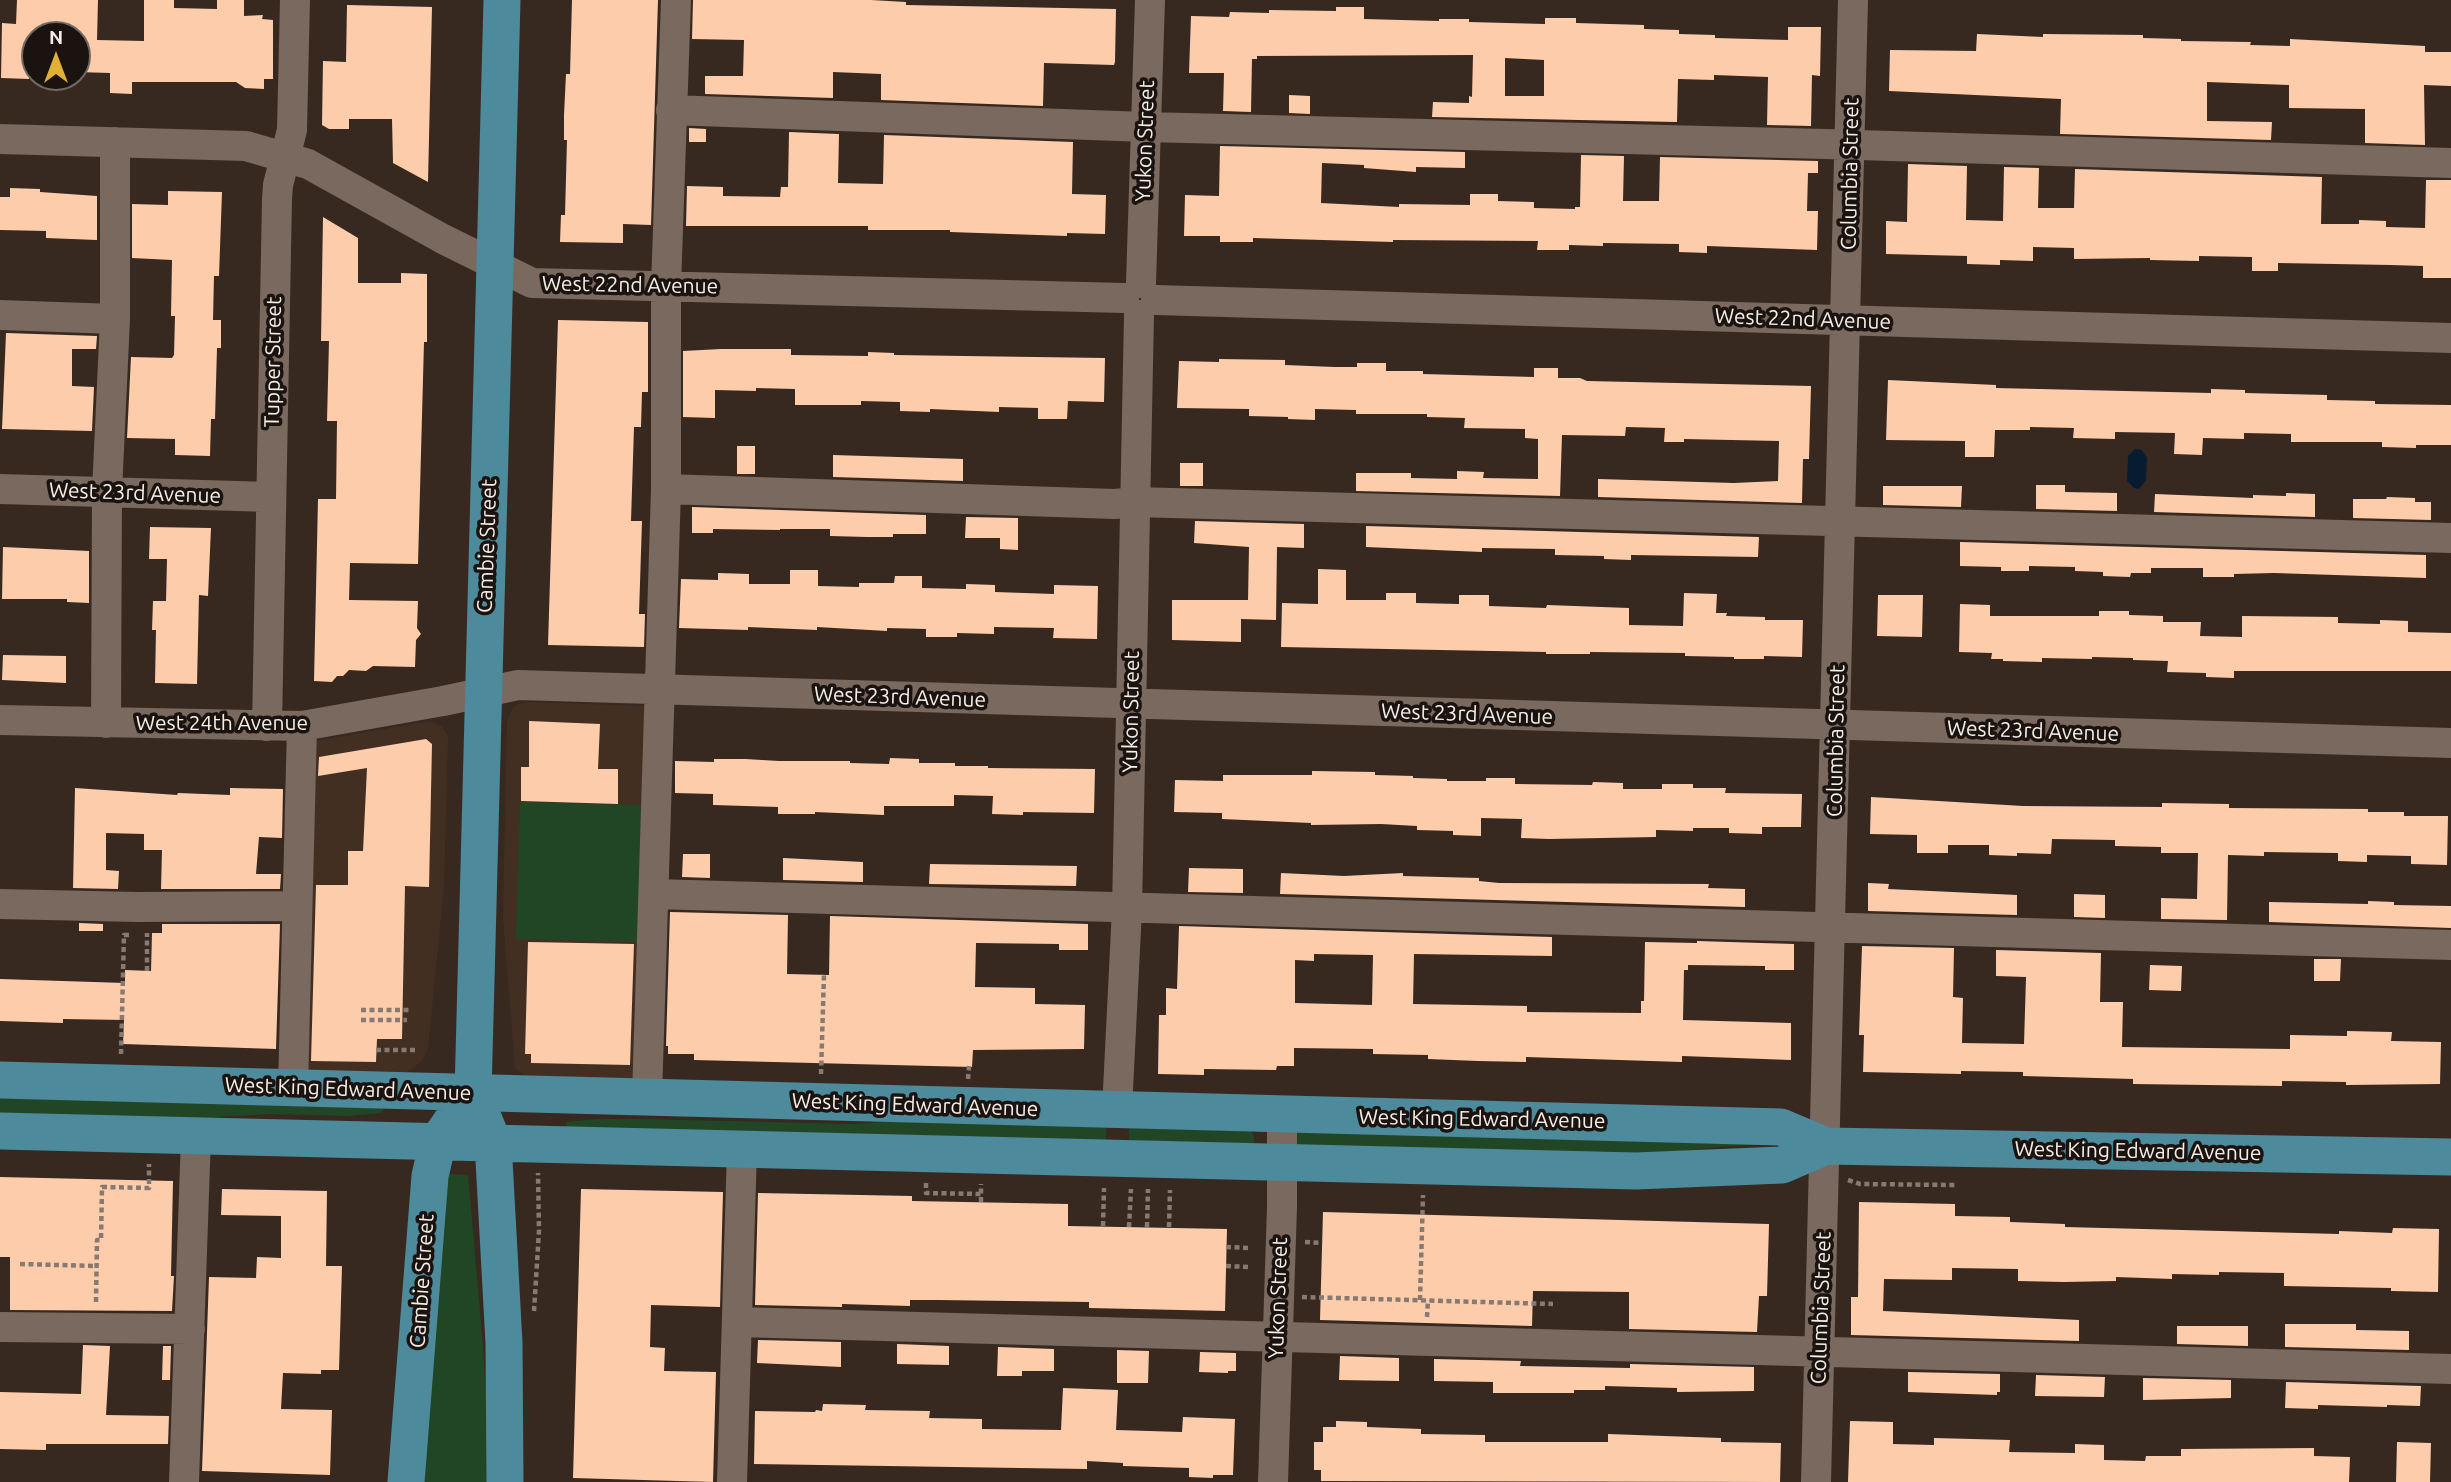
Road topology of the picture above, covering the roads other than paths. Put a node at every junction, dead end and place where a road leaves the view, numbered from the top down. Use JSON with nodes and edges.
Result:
{"nodes":[{"id":1,"x":295,"y":0,"type":"edge"},
{"id":2,"x":502,"y":0,"type":"edge"},
{"id":3,"x":676,"y":0,"type":"edge"},
{"id":4,"x":1150,"y":0,"type":"edge"},
{"id":5,"x":1853,"y":0,"type":"edge"},
{"id":6,"x":671,"y":110,"type":"junction"},
{"id":7,"x":1146,"y":127,"type":"junction"},
{"id":8,"x":0,"y":139,"type":"edge"},
{"id":9,"x":115,"y":142,"type":"junction"},
{"id":10,"x":1850,"y":145,"type":"junction"},
{"id":11,"x":285,"y":158,"type":"junction"},
{"id":12,"x":2451,"y":163,"type":"edge"},
{"id":13,"x":495,"y":263,"type":"junction"},
{"id":14,"x":666,"y":286,"type":"junction"},
{"id":15,"x":1140,"y":299,"type":"junction"},
{"id":16,"x":0,"y":315,"type":"edge"},
{"id":17,"x":115,"y":319,"type":"junction"},
{"id":18,"x":1847,"y":320,"type":"junction"},
{"id":19,"x":2451,"y":338,"type":"edge"},
{"id":20,"x":0,"y":489,"type":"edge"},
{"id":21,"x":666,"y":489,"type":"junction"},
{"id":22,"x":107,"y":492,"type":"junction"},
{"id":23,"x":271,"y":497,"type":"junction"},
{"id":24,"x":1135,"y":502,"type":"junction"},
{"id":25,"x":1842,"y":522,"type":"junction"},
{"id":26,"x":2451,"y":538,"type":"edge"},
{"id":27,"x":659,"y":689,"type":"junction"},
{"id":28,"x":483,"y":693,"type":"junction"},
{"id":29,"x":1131,"y":705,"type":"junction"},
{"id":30,"x":0,"y":720,"type":"edge"},
{"id":31,"x":106,"y":723,"type":"junction"},
{"id":32,"x":1836,"y":725,"type":"junction"},
{"id":33,"x":267,"y":726,"type":"junction"},
{"id":34,"x":302,"y":726,"type":"junction"},
{"id":35,"x":2451,"y":743,"type":"edge"},
{"id":36,"x":654,"y":894,"type":"junction"},
{"id":37,"x":0,"y":904,"type":"edge"},
{"id":38,"x":297,"y":906,"type":"junction"},
{"id":39,"x":1127,"y":908,"type":"junction"},
{"id":40,"x":1831,"y":927,"type":"junction"},
{"id":41,"x":2451,"y":945,"type":"edge"},
{"id":42,"x":0,"y":1080,"type":"edge"},
{"id":43,"x":293,"y":1088,"type":"junction"},
{"id":44,"x":473,"y":1093,"type":"junction"},
{"id":45,"x":647,"y":1097,"type":"junction"},
{"id":46,"x":1116,"y":1110,"type":"junction"},
{"id":47,"x":1282,"y":1114,"type":"junction"},
{"id":48,"x":0,"y":1131,"type":"edge"},
{"id":49,"x":196,"y":1136,"type":"junction"},
{"id":50,"x":438,"y":1141,"type":"junction"},
{"id":51,"x":493,"y":1142,"type":"junction"},
{"id":52,"x":1826,"y":1146,"type":"junction"},
{"id":53,"x":742,"y":1150,"type":"junction"},
{"id":54,"x":2451,"y":1157,"type":"edge"},
{"id":55,"x":1282,"y":1161,"type":"junction"},
{"id":56,"x":737,"y":1322,"type":"junction"},
{"id":57,"x":0,"y":1327,"type":"edge"},
{"id":58,"x":190,"y":1329,"type":"junction"},
{"id":59,"x":1277,"y":1337,"type":"junction"},
{"id":60,"x":1820,"y":1352,"type":"junction"},
{"id":61,"x":2451,"y":1369,"type":"edge"},
{"id":62,"x":184,"y":1482,"type":"edge"},
{"id":63,"x":406,"y":1482,"type":"edge"},
{"id":64,"x":505,"y":1482,"type":"edge"},
{"id":65,"x":732,"y":1482,"type":"edge"},
{"id":66,"x":1273,"y":1482,"type":"edge"},
{"id":67,"x":1816,"y":1482,"type":"edge"}],
"edges":[{"from":1,"to":11,"type":"street","name":"Tupper Street"},
{"from":2,"to":13,"type":"main road","name":"Cambie Street"},
{"from":3,"to":6,"type":"street"},
{"from":4,"to":7,"type":"street","name":"Yukon Street"},
{"from":5,"to":10,"type":"street","name":"Columbia Street"},
{"from":6,"to":7,"type":"street"},
{"from":6,"to":14,"type":"street"},
{"from":7,"to":10,"type":"street"},
{"from":7,"to":15,"type":"street","name":"Yukon Street"},
{"from":8,"to":9,"type":"street","name":"West 22nd Avenue"},
{"from":9,"to":11,"type":"street","name":"West 22nd Avenue"},
{"from":9,"to":17,"type":"street"},
{"from":10,"to":12,"type":"street"},
{"from":10,"to":18,"type":"street","name":"Columbia Street"},
{"from":11,"to":13,"type":"street","name":"West 22nd Avenue"},
{"from":11,"to":23,"type":"street","name":"Tupper Street"},
{"from":13,"to":14,"type":"street","name":"West 22nd Avenue"},
{"from":13,"to":28,"type":"main road","name":"Cambie Street"},
{"from":14,"to":15,"type":"street","name":"West 22nd Avenue"},
{"from":14,"to":21,"type":"street"},
{"from":15,"to":18,"type":"street","name":"West 22nd Avenue"},
{"from":15,"to":24,"type":"street","name":"Yukon Street"},
{"from":16,"to":17,"type":"street"},
{"from":17,"to":22,"type":"street"},
{"from":18,"to":19,"type":"street","name":"West 22nd Avenue"},
{"from":18,"to":25,"type":"street","name":"Columbia Street"},
{"from":20,"to":22,"type":"street","name":"West 23rd Avenue"},
{"from":21,"to":24,"type":"street"},
{"from":21,"to":27,"type":"street"},
{"from":22,"to":23,"type":"street","name":"West 23rd Avenue"},
{"from":22,"to":31,"type":"street"},
{"from":23,"to":33,"type":"street","name":"Tupper Street"},
{"from":24,"to":25,"type":"street"},
{"from":24,"to":29,"type":"street","name":"Yukon Street"},
{"from":25,"to":26,"type":"street"},
{"from":25,"to":32,"type":"street","name":"Columbia Street"},
{"from":27,"to":28,"type":"street","name":"West 23rd Avenue"},
{"from":27,"to":29,"type":"street","name":"West 23rd Avenue"},
{"from":27,"to":36,"type":"street"},
{"from":28,"to":34,"type":"street","name":"West 24th Avenue"},
{"from":28,"to":44,"type":"main road","name":"Cambie Street"},
{"from":29,"to":32,"type":"street","name":"West 23rd Avenue"},
{"from":29,"to":39,"type":"street","name":"Yukon Street"},
{"from":30,"to":31,"type":"street","name":"West 24th Avenue"},
{"from":31,"to":33,"type":"street","name":"West 24th Avenue"},
{"from":32,"to":35,"type":"street","name":"West 23rd Avenue"},
{"from":32,"to":40,"type":"street","name":"Columbia Street"},
{"from":33,"to":34,"type":"street","name":"West 24th Avenue"},
{"from":34,"to":38,"type":"street"},
{"from":36,"to":39,"type":"street"},
{"from":36,"to":45,"type":"street"},
{"from":37,"to":38,"type":"street"},
{"from":38,"to":43,"type":"street"},
{"from":39,"to":40,"type":"street"},
{"from":39,"to":46,"type":"street","name":"Yukon Street"},
{"from":40,"to":41,"type":"street"},
{"from":40,"to":52,"type":"street","name":"Columbia Street"},
{"from":42,"to":43,"type":"main road","name":"West King Edward Avenue"},
{"from":43,"to":44,"type":"main road","name":"West King Edward Avenue"},
{"from":44,"to":45,"type":"main road","name":"West King Edward Avenue"},
{"from":44,"to":50,"type":"main road","name":"Cambie Street"},
{"from":44,"to":51,"type":"main road","name":"Cambie Street"},
{"from":45,"to":46,"type":"main road","name":"West King Edward Avenue"},
{"from":46,"to":47,"type":"main road","name":"West King Edward Avenue"},
{"from":47,"to":52,"type":"main road","name":"West King Edward Avenue"},
{"from":47,"to":55,"type":"street","name":"Yukon Street"},
{"from":48,"to":49,"type":"main road","name":"West King Edward Avenue"},
{"from":49,"to":50,"type":"main road","name":"West King Edward Avenue"},
{"from":49,"to":58,"type":"street"},
{"from":50,"to":51,"type":"main road","name":"West King Edward Avenue"},
{"from":50,"to":63,"type":"main road","name":"Cambie Street"},
{"from":51,"to":53,"type":"main road","name":"West King Edward Avenue"},
{"from":51,"to":64,"type":"main road","name":"Cambie Street"},
{"from":52,"to":54,"type":"main road","name":"West King Edward Avenue"},
{"from":52,"to":55,"type":"main road","name":"West King Edward Avenue"},
{"from":52,"to":60,"type":"street","name":"Columbia Street"},
{"from":53,"to":55,"type":"main road","name":"West King Edward Avenue"},
{"from":53,"to":56,"type":"street"},
{"from":55,"to":59,"type":"street","name":"Yukon Street"},
{"from":56,"to":59,"type":"street"},
{"from":56,"to":65,"type":"street"},
{"from":57,"to":58,"type":"street"},
{"from":58,"to":62,"type":"street"},
{"from":59,"to":60,"type":"street"},
{"from":59,"to":66,"type":"street","name":"Yukon Street"},
{"from":60,"to":61,"type":"street"},
{"from":60,"to":67,"type":"street","name":"Columbia Street"}]}
